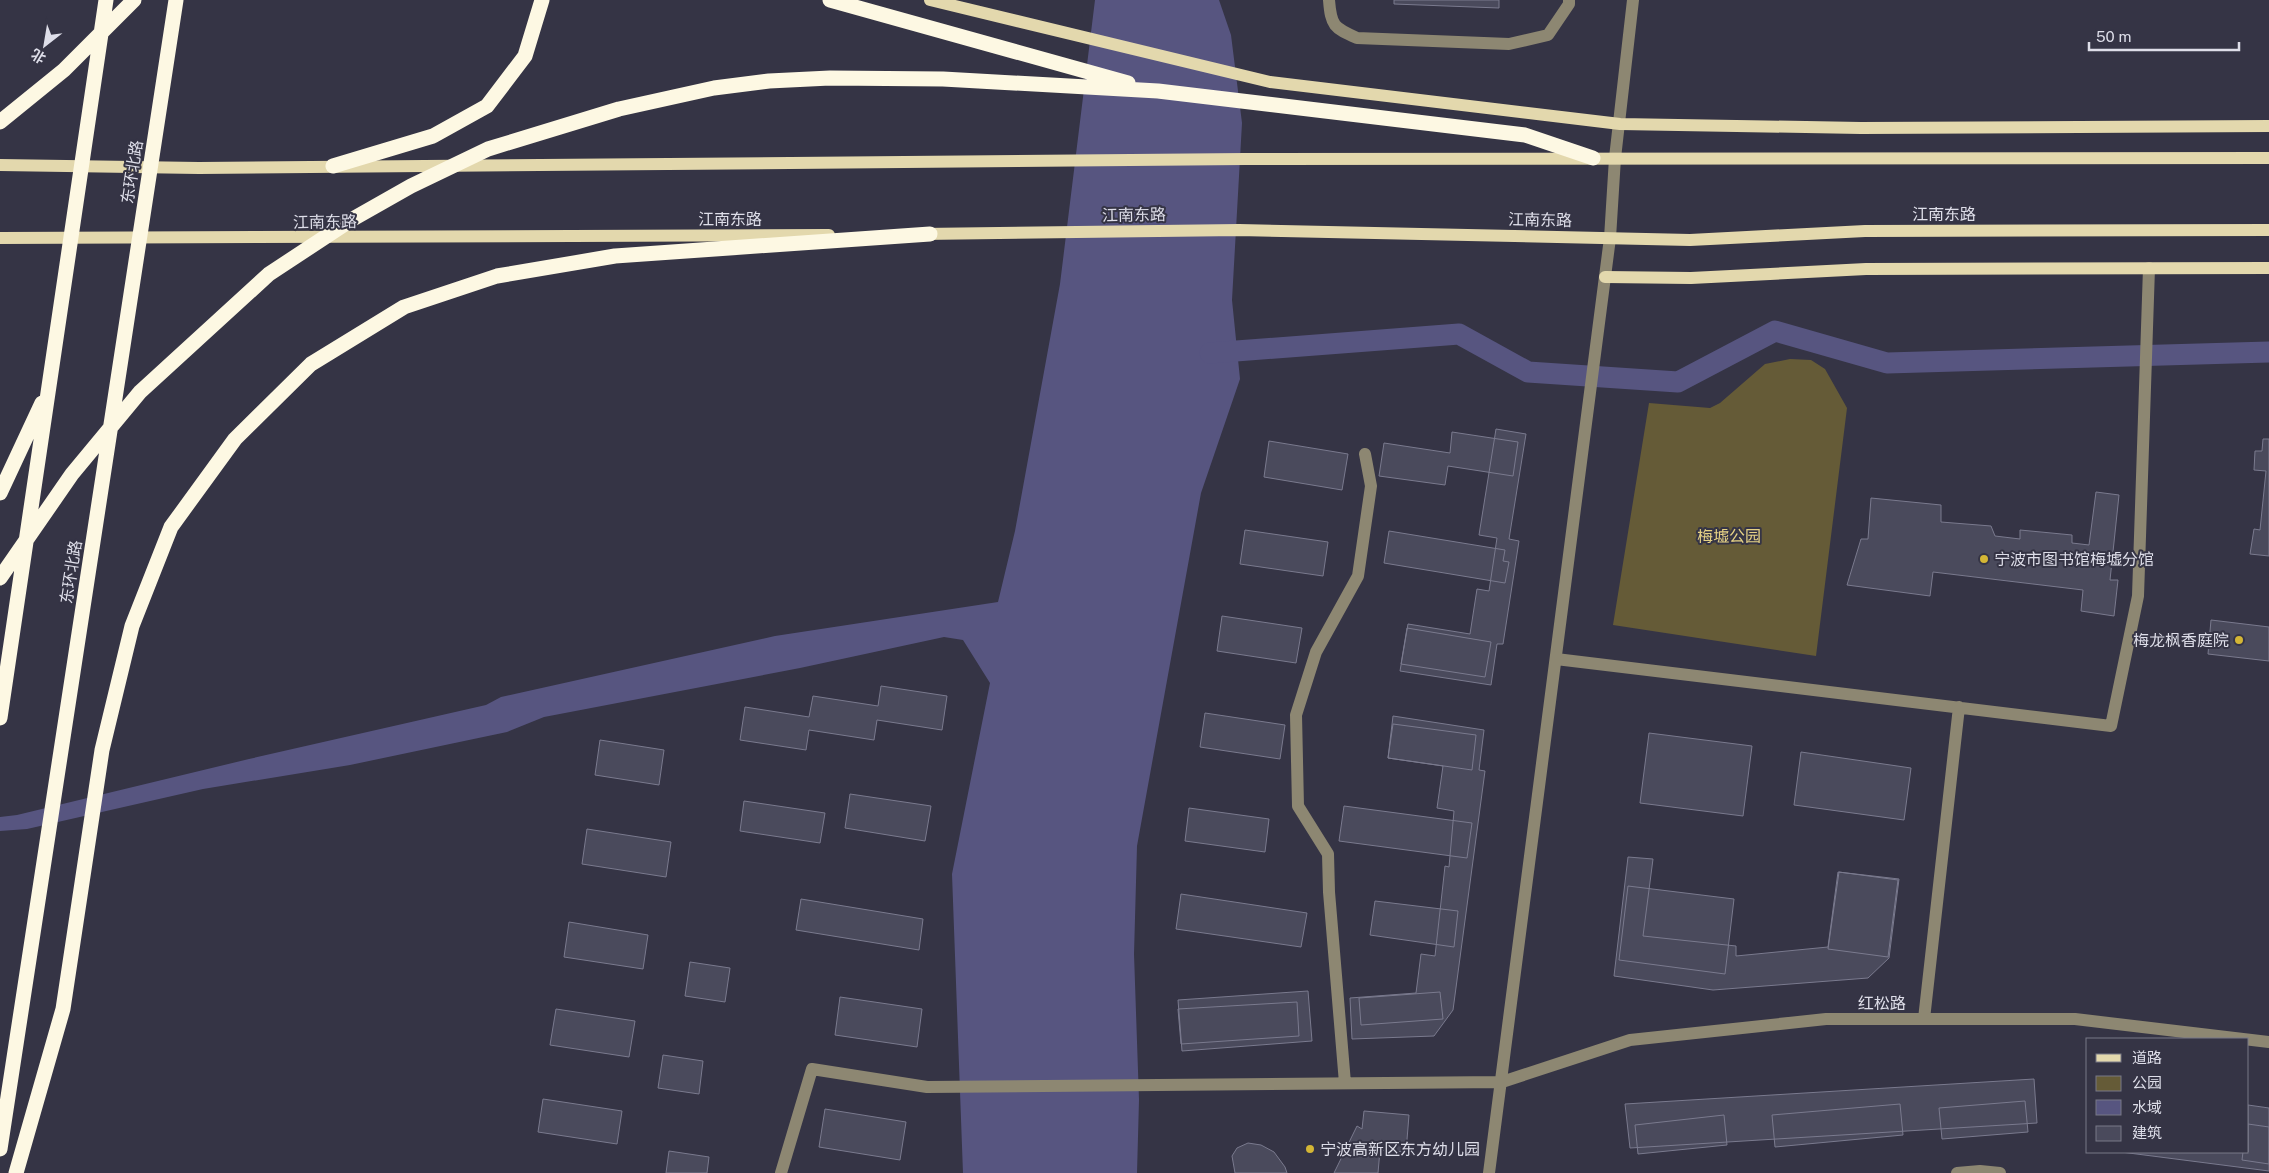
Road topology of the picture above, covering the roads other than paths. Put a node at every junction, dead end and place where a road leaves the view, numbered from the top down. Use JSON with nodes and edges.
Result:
{"nodes":[{"id":1,"x":106,"y":0,"type":"edge"},
{"id":2,"x":134,"y":0,"type":"edge"},
{"id":3,"x":542,"y":0,"type":"edge"},
{"id":4,"x":830,"y":0,"type":"edge"},
{"id":5,"x":930,"y":0,"type":"edge"},
{"id":6,"x":1329,"y":0,"type":"edge"},
{"id":7,"x":1569,"y":0,"type":"edge"},
{"id":8,"x":1633,"y":0,"type":"edge"},
{"id":9,"x":176,"y":4,"type":"edge"},
{"id":10,"x":1158,"y":91,"type":"junction"},
{"id":11,"x":0,"y":122,"type":"edge"},
{"id":12,"x":1620,"y":124,"type":"junction"},
{"id":13,"x":2269,"y":126,"type":"edge"},
{"id":14,"x":1593,"y":158,"type":"junction"},
{"id":15,"x":1615,"y":158,"type":"junction"},
{"id":16,"x":2269,"y":158,"type":"edge"},
{"id":17,"x":0,"y":165,"type":"edge"},
{"id":18,"x":333,"y":166,"type":"junction"},
{"id":19,"x":2269,"y":230,"type":"edge"},
{"id":20,"x":930,"y":234,"type":"junction"},
{"id":21,"x":0,"y":238,"type":"edge"},
{"id":22,"x":1610,"y":238,"type":"junction"},
{"id":23,"x":2149,"y":268,"type":"junction"},
{"id":24,"x":2269,"y":268,"type":"edge"},
{"id":25,"x":1605,"y":276,"type":"junction"},
{"id":26,"x":49,"y":388,"type":"junction"},
{"id":27,"x":1365,"y":454,"type":"dead end"},
{"id":28,"x":0,"y":493,"type":"edge"},
{"id":29,"x":0,"y":578,"type":"edge"},
{"id":30,"x":1556,"y":659,"type":"junction"},
{"id":31,"x":1959,"y":707,"type":"junction"},
{"id":32,"x":0,"y":718,"type":"edge"},
{"id":33,"x":1924,"y":1019,"type":"junction"},
{"id":34,"x":2234,"y":1038,"type":"edge"},
{"id":35,"x":2249,"y":1040,"type":"edge"},
{"id":36,"x":2269,"y":1042,"type":"edge"},
{"id":37,"x":1502,"y":1082,"type":"junction"},
{"id":38,"x":1345,"y":1084,"type":"junction"},
{"id":39,"x":0,"y":1149,"type":"edge"},
{"id":40,"x":16,"y":1173,"type":"edge"},
{"id":41,"x":781,"y":1173,"type":"edge"},
{"id":42,"x":1489,"y":1173,"type":"edge"},
{"id":43,"x":1957,"y":1173,"type":"edge"},
{"id":44,"x":2000,"y":1173,"type":"edge"}],
"edges":[{"from":1,"to":26,"type":"highway"},
{"from":2,"to":11,"type":"highway"},
{"from":3,"to":18,"type":"highway"},
{"from":4,"to":10,"type":"highway"},
{"from":5,"to":12,"type":"main road"},
{"from":6,"to":7,"type":"street"},
{"from":8,"to":12,"type":"street"},
{"from":9,"to":39,"type":"highway","name":"东环北路"},
{"from":10,"to":14,"type":"highway"},
{"from":10,"to":29,"type":"highway"},
{"from":12,"to":13,"type":"main road"},
{"from":12,"to":15,"type":"street"},
{"from":14,"to":15,"type":"main road"},
{"from":14,"to":18,"type":"main road"},
{"from":15,"to":16,"type":"main road"},
{"from":15,"to":22,"type":"street"},
{"from":17,"to":18,"type":"main road"},
{"from":19,"to":22,"type":"main road","name":"江南东路"},
{"from":20,"to":21,"type":"main road","name":"江南东路"},
{"from":20,"to":22,"type":"main road","name":"江南东路"},
{"from":20,"to":40,"type":"highway"},
{"from":22,"to":25,"type":"street"},
{"from":23,"to":24,"type":"main road"},
{"from":23,"to":25,"type":"main road"},
{"from":23,"to":31,"type":"street"},
{"from":25,"to":30,"type":"street"},
{"from":26,"to":28,"type":"highway"},
{"from":26,"to":32,"type":"highway"},
{"from":27,"to":38,"type":"street"},
{"from":30,"to":31,"type":"street"},
{"from":30,"to":37,"type":"street"},
{"from":31,"to":33,"type":"street"},
{"from":33,"to":34,"type":"street","name":"红松路"},
{"from":33,"to":37,"type":"street","name":"红松路"},
{"from":35,"to":36,"type":"street","name":"红松路"},
{"from":37,"to":38,"type":"street","name":"红松路"},
{"from":37,"to":42,"type":"street"},
{"from":38,"to":41,"type":"street","name":"红松路"},
{"from":43,"to":44,"type":"street"}]}
